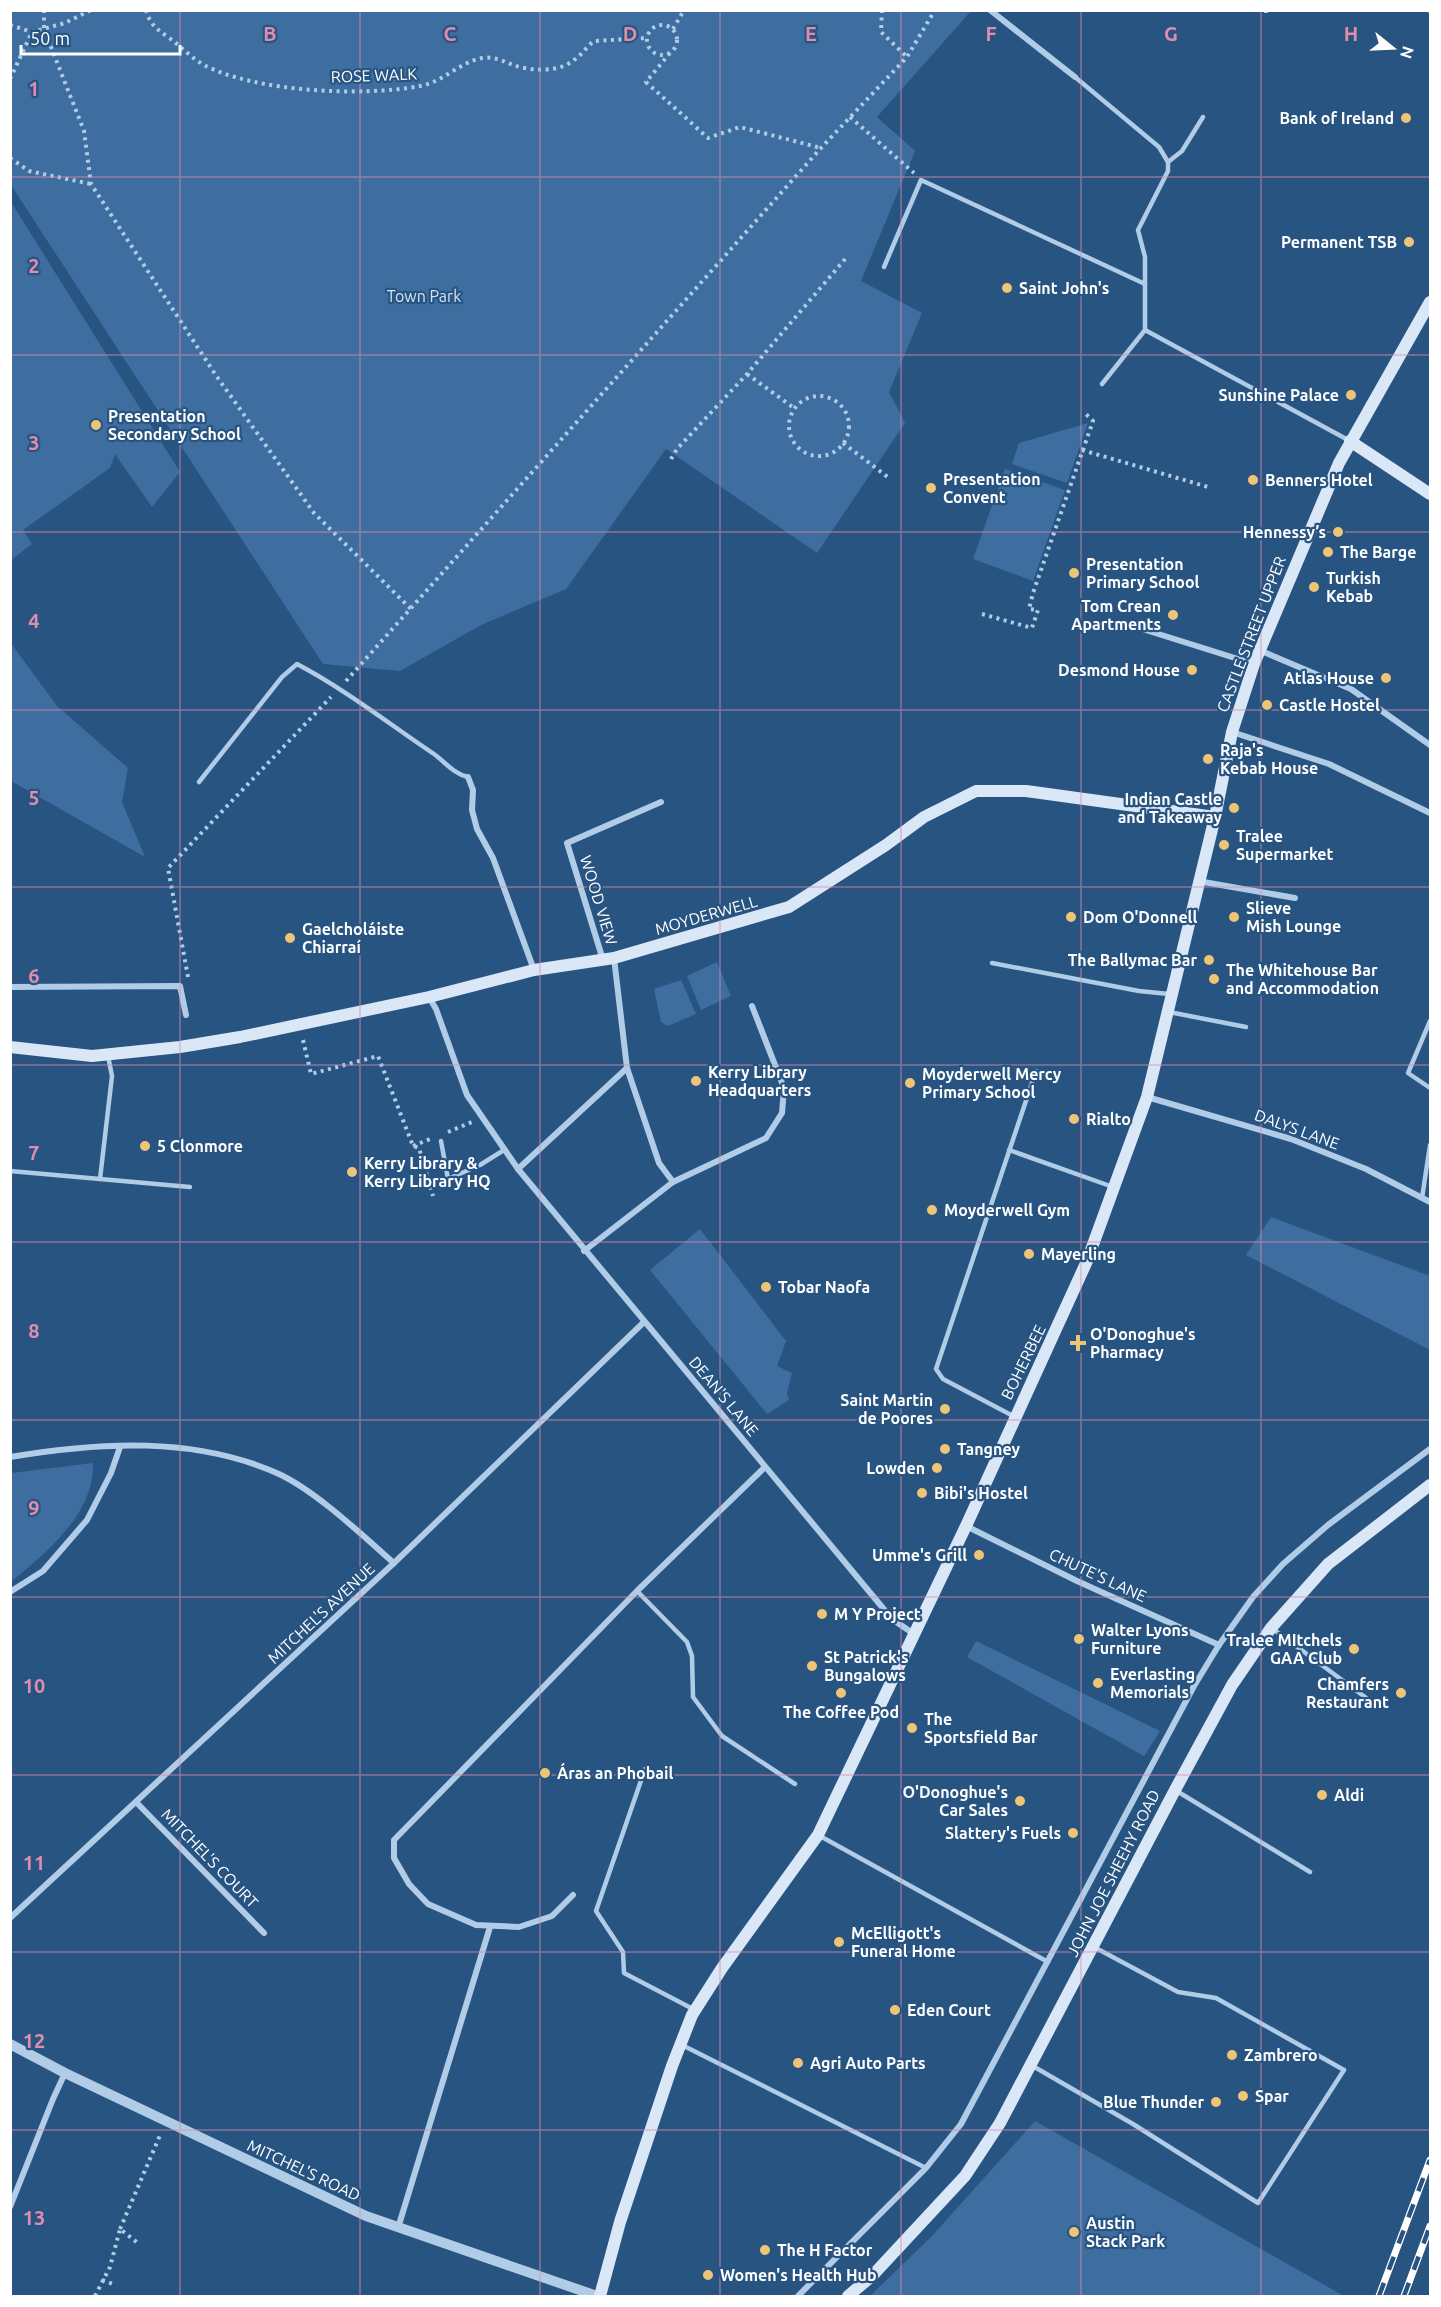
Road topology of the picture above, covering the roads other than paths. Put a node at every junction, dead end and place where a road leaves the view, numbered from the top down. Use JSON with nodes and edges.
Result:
{"nodes":[{"id":1,"x":990,"y":10,"type":"edge"},
{"id":2,"x":1075,"y":77,"type":"joint"},
{"id":3,"x":1203,"y":117,"type":"dead end"},
{"id":4,"x":1168,"y":162,"type":"junction"},
{"id":5,"x":884,"y":267,"type":"dead end"},
{"id":6,"x":1145,"y":284,"type":"junction"},
{"id":7,"x":1431,"y":302,"type":"edge"},
{"id":8,"x":1145,"y":330,"type":"junction"},
{"id":9,"x":1102,"y":384,"type":"dead end"},
{"id":10,"x":1350,"y":441,"type":"junction"},
{"id":11,"x":1431,"y":494,"type":"edge"},
{"id":12,"x":1133,"y":626,"type":"dead end"},
{"id":13,"x":1259,"y":650,"type":"junction"},
{"id":14,"x":1254,"y":664,"type":"junction"},
{"id":15,"x":1232,"y":732,"type":"junction"},
{"id":16,"x":1431,"y":745,"type":"edge"},
{"id":17,"x":468,"y":777,"type":"joint"},
{"id":18,"x":199,"y":782,"type":"dead end"},
{"id":19,"x":661,"y":802,"type":"dead end"},
{"id":20,"x":1431,"y":813,"type":"edge"},
{"id":21,"x":1215,"y":817,"type":"junction"},
{"id":22,"x":1197,"y":881,"type":"junction"},
{"id":23,"x":1295,"y":898,"type":"dead end"},
{"id":24,"x":608,"y":959,"type":"junction"},
{"id":25,"x":992,"y":963,"type":"dead end"},
{"id":26,"x":534,"y":970,"type":"junction"},
{"id":27,"x":10,"y":987,"type":"edge"},
{"id":28,"x":1171,"y":994,"type":"junction"},
{"id":29,"x":429,"y":997,"type":"junction"},
{"id":30,"x":752,"y":1006,"type":"dead end"},
{"id":31,"x":1167,"y":1012,"type":"junction"},
{"id":32,"x":186,"y":1015,"type":"dead end"},
{"id":33,"x":1431,"y":1021,"type":"edge"},
{"id":34,"x":1246,"y":1027,"type":"dead end"},
{"id":35,"x":10,"y":1047,"type":"edge"},
{"id":36,"x":108,"y":1054,"type":"junction"},
{"id":37,"x":627,"y":1068,"type":"junction"},
{"id":38,"x":1036,"y":1071,"type":"dead end"},
{"id":39,"x":1431,"y":1088,"type":"edge"},
{"id":40,"x":1147,"y":1097,"type":"junction"},
{"id":41,"x":441,"y":1141,"type":"dead end"},
{"id":42,"x":1431,"y":1145,"type":"edge"},
{"id":43,"x":504,"y":1150,"type":"junction"},
{"id":44,"x":1009,"y":1150,"type":"junction"},
{"id":45,"x":518,"y":1169,"type":"junction"},
{"id":46,"x":10,"y":1171,"type":"edge"},
{"id":47,"x":100,"y":1179,"type":"junction"},
{"id":48,"x":673,"y":1182,"type":"junction"},
{"id":49,"x":190,"y":1187,"type":"dead end"},
{"id":50,"x":1116,"y":1188,"type":"junction"},
{"id":51,"x":1422,"y":1198,"type":"junction"},
{"id":52,"x":1431,"y":1202,"type":"edge"},
{"id":53,"x":585,"y":1251,"type":"junction"},
{"id":54,"x":644,"y":1322,"type":"junction"},
{"id":55,"x":1015,"y":1417,"type":"junction"},
{"id":56,"x":120,"y":1447,"type":"junction"},
{"id":57,"x":1431,"y":1449,"type":"edge"},
{"id":58,"x":10,"y":1457,"type":"edge"},
{"id":59,"x":765,"y":1467,"type":"junction"},
{"id":60,"x":1431,"y":1485,"type":"edge"},
{"id":61,"x":966,"y":1526,"type":"junction"},
{"id":62,"x":394,"y":1563,"type":"junction"},
{"id":63,"x":637,"y":1591,"type":"junction"},
{"id":64,"x":10,"y":1592,"type":"edge"},
{"id":65,"x":1271,"y":1628,"type":"junction"},
{"id":66,"x":914,"y":1634,"type":"junction"},
{"id":67,"x":1219,"y":1645,"type":"junction"},
{"id":68,"x":1369,"y":1700,"type":"dead end"},
{"id":69,"x":645,"y":1769,"type":"dead end"},
{"id":70,"x":795,"y":1784,"type":"dead end"},
{"id":71,"x":1175,"y":1790,"type":"junction"},
{"id":72,"x":136,"y":1802,"type":"junction"},
{"id":73,"x":818,"y":1835,"type":"junction"},
{"id":74,"x":1310,"y":1872,"type":"dead end"},
{"id":75,"x":573,"y":1895,"type":"dead end"},
{"id":76,"x":10,"y":1918,"type":"edge"},
{"id":77,"x":490,"y":1928,"type":"junction"},
{"id":78,"x":264,"y":1933,"type":"dead end"},
{"id":79,"x":1094,"y":1947,"type":"junction"},
{"id":80,"x":1048,"y":1962,"type":"junction"},
{"id":81,"x":695,"y":2010,"type":"junction"},
{"id":82,"x":10,"y":2044,"type":"edge"},
{"id":83,"x":680,"y":2044,"type":"junction"},
{"id":84,"x":1031,"y":2065,"type":"junction"},
{"id":85,"x":65,"y":2073,"type":"junction"},
{"id":86,"x":926,"y":2168,"type":"junction"},
{"id":87,"x":10,"y":2207,"type":"edge"},
{"id":88,"x":397,"y":2228,"type":"junction"},
{"id":89,"x":598,"y":2296,"type":"edge"},
{"id":90,"x":798,"y":2296,"type":"edge"},
{"id":91,"x":848,"y":2296,"type":"edge"}],
"edges":[{"from":1,"to":2,"type":"street"},
{"from":2,"to":4,"type":"lane"},
{"from":3,"to":4,"type":"lane"},
{"from":4,"to":6,"type":"lane"},
{"from":5,"to":6,"type":"lane"},
{"from":6,"to":8,"type":"lane"},
{"from":7,"to":10,"type":"main road","name":"CASTLE STREET UPPER"},
{"from":8,"to":9,"type":"lane"},
{"from":8,"to":10,"type":"lane"},
{"from":10,"to":11,"type":"main road"},
{"from":10,"to":13,"type":"main road","name":"CASTLE STREET UPPER"},
{"from":12,"to":14,"type":"street"},
{"from":13,"to":14,"type":"main road","name":"CASTLE STREET UPPER"},
{"from":13,"to":16,"type":"street"},
{"from":14,"to":15,"type":"main road","name":"CASTLE STREET UPPER"},
{"from":15,"to":20,"type":"street"},
{"from":15,"to":21,"type":"main road","name":"CASTLE STREET UPPER"},
{"from":17,"to":18,"type":"lane"},
{"from":17,"to":26,"type":"street"},
{"from":19,"to":24,"type":"street","name":"WOOD VIEW"},
{"from":21,"to":22,"type":"main road","name":"CASTLE STREET UPPER"},
{"from":21,"to":24,"type":"main road","name":"MOYDERWELL"},
{"from":22,"to":23,"type":"street"},
{"from":22,"to":28,"type":"main road","name":"BOHERBEE"},
{"from":24,"to":26,"type":"main road","name":"MOYDERWELL"},
{"from":24,"to":37,"type":"street"},
{"from":25,"to":28,"type":"lane"},
{"from":26,"to":29,"type":"main road","name":"MOYDERWELL"},
{"from":27,"to":32,"type":"street"},
{"from":28,"to":31,"type":"main road","name":"BOHERBEE"},
{"from":29,"to":36,"type":"main road","name":"MOYDERWELL"},
{"from":29,"to":43,"type":"street","name":"DEAN'S LANE"},
{"from":30,"to":48,"type":"street"},
{"from":31,"to":34,"type":"lane"},
{"from":31,"to":40,"type":"main road","name":"BOHERBEE"},
{"from":33,"to":39,"type":"lane"},
{"from":35,"to":36,"type":"main road","name":"MOYDERWELL"},
{"from":36,"to":47,"type":"lane"},
{"from":37,"to":45,"type":"street"},
{"from":37,"to":48,"type":"street"},
{"from":38,"to":44,"type":"lane"},
{"from":40,"to":50,"type":"main road","name":"BOHERBEE"},
{"from":40,"to":51,"type":"street","name":"DALYS LANE"},
{"from":41,"to":43,"type":"lane"},
{"from":42,"to":51,"type":"lane"},
{"from":43,"to":45,"type":"street","name":"DEAN'S LANE"},
{"from":44,"to":50,"type":"lane"},
{"from":44,"to":55,"type":"lane"},
{"from":45,"to":53,"type":"street","name":"DEAN'S LANE"},
{"from":46,"to":47,"type":"lane"},
{"from":47,"to":49,"type":"lane"},
{"from":48,"to":53,"type":"street"},
{"from":50,"to":55,"type":"main road","name":"BOHERBEE"},
{"from":51,"to":52,"type":"street","name":"DALYS LANE"},
{"from":53,"to":54,"type":"street","name":"DEAN'S LANE"},
{"from":54,"to":59,"type":"street","name":"DEAN'S LANE"},
{"from":54,"to":62,"type":"street","name":"MITCHEL'S AVENUE"},
{"from":55,"to":61,"type":"main road","name":"BOHERBEE"},
{"from":56,"to":58,"type":"street"},
{"from":56,"to":62,"type":"street"},
{"from":56,"to":64,"type":"street"},
{"from":57,"to":67,"type":"street"},
{"from":59,"to":63,"type":"street"},
{"from":59,"to":66,"type":"street","name":"DEAN'S LANE"},
{"from":60,"to":65,"type":"main road","name":"JOHN JOE SHEEHY ROAD"},
{"from":61,"to":66,"type":"main road","name":"BOHERBEE"},
{"from":61,"to":67,"type":"street","name":"CHUTE'S LANE"},
{"from":62,"to":72,"type":"street","name":"MITCHEL'S AVENUE"},
{"from":63,"to":70,"type":"lane"},
{"from":63,"to":77,"type":"street"},
{"from":65,"to":68,"type":"lane"},
{"from":65,"to":71,"type":"main road","name":"JOHN JOE SHEEHY ROAD"},
{"from":66,"to":73,"type":"main road","name":"BOHERBEE"},
{"from":67,"to":80,"type":"street"},
{"from":69,"to":81,"type":"lane"},
{"from":71,"to":74,"type":"lane"},
{"from":71,"to":79,"type":"main road","name":"JOHN JOE SHEEHY ROAD"},
{"from":72,"to":76,"type":"street","name":"MITCHEL'S AVENUE"},
{"from":72,"to":78,"type":"street","name":"MITCHEL'S COURT"},
{"from":73,"to":80,"type":"lane"},
{"from":73,"to":81,"type":"main road","name":"BOHERBEE"},
{"from":75,"to":77,"type":"street"},
{"from":77,"to":88,"type":"street"},
{"from":79,"to":84,"type":"main road","name":"JOHN JOE SHEEHY ROAD"},
{"from":79,"to":84,"type":"lane"},
{"from":80,"to":86,"type":"street"},
{"from":81,"to":83,"type":"main road","name":"BOHERBEE"},
{"from":82,"to":85,"type":"street","name":"MITCHEL'S ROAD"},
{"from":83,"to":86,"type":"lane"},
{"from":83,"to":89,"type":"main road","name":"BOHERBEE"},
{"from":84,"to":91,"type":"main road","name":"JOHN JOE SHEEHY ROAD"},
{"from":85,"to":87,"type":"street"},
{"from":85,"to":88,"type":"street","name":"MITCHEL'S ROAD"},
{"from":86,"to":90,"type":"street"},
{"from":88,"to":89,"type":"street","name":"MITCHEL'S ROAD"}]}
